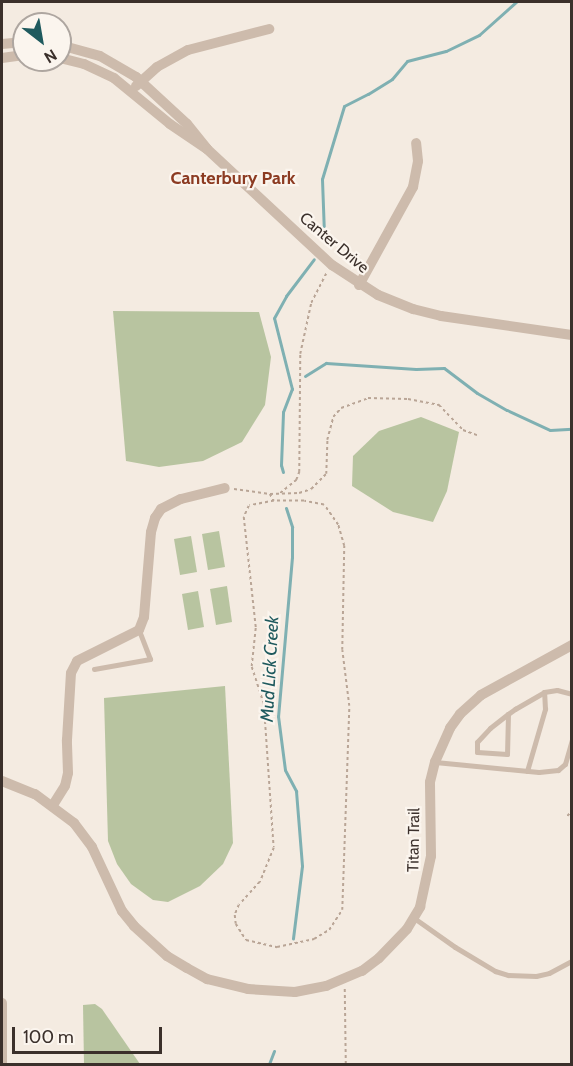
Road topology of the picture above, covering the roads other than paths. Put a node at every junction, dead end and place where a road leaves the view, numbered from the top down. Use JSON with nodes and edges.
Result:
{"nodes":[{"id":1,"x":269,"y":29,"type":"dead end"},
{"id":2,"x":72,"y":49,"type":"edge"},
{"id":3,"x":72,"y":62,"type":"edge"},
{"id":4,"x":141,"y":81,"type":"junction"},
{"id":5,"x":131,"y":90,"type":"junction"},
{"id":6,"x":416,"y":143,"type":"dead end"},
{"id":7,"x":207,"y":149,"type":"junction"},
{"id":8,"x":359,"y":285,"type":"junction"},
{"id":9,"x":572,"y":335,"type":"edge"},
{"id":10,"x":225,"y":488,"type":"road end"},
{"id":11,"x":139,"y":630,"type":"junction"},
{"id":12,"x":572,"y":645,"type":"edge"},
{"id":13,"x":94,"y":669,"type":"dead end"},
{"id":14,"x":544,"y":692,"type":"junction"},
{"id":15,"x":572,"y":694,"type":"edge"},
{"id":16,"x":508,"y":714,"type":"junction"},
{"id":17,"x":572,"y":740,"type":"edge"},
{"id":18,"x":435,"y":762,"type":"junction"},
{"id":19,"x":527,"y":771,"type":"junction"},
{"id":20,"x":2,"y":781,"type":"edge"},
{"id":21,"x":52,"y":805,"type":"junction"},
{"id":22,"x":414,"y":918,"type":"junction"},
{"id":23,"x":572,"y":962,"type":"edge"},
{"id":24,"x":2,"y":1003,"type":"edge"},
{"id":25,"x":2,"y":1062,"type":"edge"}],
"edges":[{"from":1,"to":4,"type":"street"},
{"from":2,"to":4,"type":"street","name":"Canter Drive"},
{"from":3,"to":5,"type":"street","name":"Canter Drive"},
{"from":4,"to":5,"type":"street"},
{"from":4,"to":7,"type":"street","name":"Canter Drive"},
{"from":5,"to":7,"type":"street","name":"Canter Drive"},
{"from":6,"to":8,"type":"street"},
{"from":7,"to":8,"type":"street","name":"Canter Drive"},
{"from":8,"to":9,"type":"street","name":"Canter Drive"},
{"from":10,"to":11,"type":"street"},
{"from":11,"to":13,"type":"lane"},
{"from":11,"to":21,"type":"street"},
{"from":12,"to":18,"type":"street","name":"Titan Trail"},
{"from":14,"to":15,"type":"lane"},
{"from":14,"to":16,"type":"lane"},
{"from":14,"to":19,"type":"lane"},
{"from":16,"to":16,"type":"lane"},
{"from":17,"to":19,"type":"lane"},
{"from":18,"to":19,"type":"lane"},
{"from":18,"to":22,"type":"street","name":"Titan Trail"},
{"from":20,"to":21,"type":"street","name":"Titan Trail"},
{"from":21,"to":22,"type":"street","name":"Titan Trail"},
{"from":22,"to":23,"type":"lane"},
{"from":24,"to":25,"type":"street"}]}
